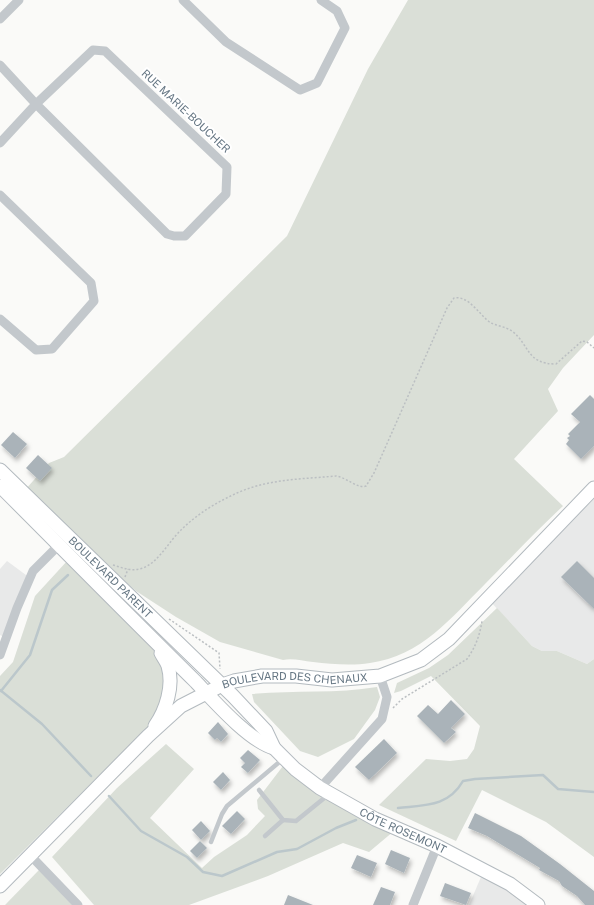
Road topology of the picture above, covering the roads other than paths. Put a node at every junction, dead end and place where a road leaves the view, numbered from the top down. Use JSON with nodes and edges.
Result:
{"nodes":[{"id":1,"x":19,"y":0,"type":"edge"},
{"id":2,"x":320,"y":0,"type":"edge"},
{"id":3,"x":188,"y":2,"type":"edge"},
{"id":4,"x":0,"y":19,"type":"edge"},
{"id":5,"x":0,"y":65,"type":"edge"},
{"id":6,"x":36,"y":104,"type":"junction"},
{"id":7,"x":0,"y":143,"type":"edge"},
{"id":8,"x":0,"y":195,"type":"edge"},
{"id":9,"x":0,"y":319,"type":"edge"},
{"id":10,"x":0,"y":470,"type":"edge"},
{"id":11,"x":0,"y":486,"type":"edge"},
{"id":12,"x":594,"y":488,"type":"edge"},
{"id":13,"x":63,"y":541,"type":"junction"},
{"id":14,"x":154,"y":641,"type":"junction"},
{"id":15,"x":0,"y":655,"type":"edge"},
{"id":16,"x":380,"y":676,"type":"junction"},
{"id":17,"x":222,"y":685,"type":"junction"},
{"id":18,"x":206,"y":692,"type":"junction"},
{"id":19,"x":148,"y":736,"type":"junction"},
{"id":20,"x":274,"y":748,"type":"junction"},
{"id":21,"x":284,"y":758,"type":"junction"},
{"id":22,"x":258,"y":790,"type":"dead end"},
{"id":23,"x":325,"y":791,"type":"junction"},
{"id":24,"x":283,"y":820,"type":"junction"},
{"id":25,"x":266,"y":836,"type":"dead end"},
{"id":26,"x":211,"y":842,"type":"dead end"},
{"id":27,"x":437,"y":846,"type":"junction"},
{"id":28,"x":30,"y":855,"type":"junction"},
{"id":29,"x":0,"y":886,"type":"edge"},
{"id":30,"x":78,"y":905,"type":"edge"},
{"id":31,"x":413,"y":905,"type":"edge"},
{"id":32,"x":538,"y":905,"type":"edge"}],
"edges":[{"from":1,"to":4,"type":"street"},
{"from":2,"to":3,"type":"street"},
{"from":5,"to":6,"type":"street","name":"RUE MARIE-BOUCHER"},
{"from":6,"to":6,"type":"street","name":"RUE MARIE-BOUCHER"},
{"from":6,"to":7,"type":"street","name":"RUE MARIE-BOUCHER"},
{"from":8,"to":9,"type":"street"},
{"from":10,"to":13,"type":"street","name":"BOULEVARD PARENT"},
{"from":11,"to":13,"type":"street","name":"BOULEVARD PARENT"},
{"from":12,"to":16,"type":"street","name":"BOULEVARD DES CHENAUX"},
{"from":13,"to":14,"type":"street","name":"BOULEVARD PARENT"},
{"from":13,"to":15,"type":"street"},
{"from":13,"to":17,"type":"street","name":"BOULEVARD PARENT"},
{"from":14,"to":18,"type":"street","name":"BOULEVARD PARENT"},
{"from":14,"to":19,"type":"street"},
{"from":16,"to":17,"type":"street","name":"BOULEVARD DES CHENAUX"},
{"from":16,"to":23,"type":"street"},
{"from":17,"to":18,"type":"street","name":"BOULEVARD DES CHENAUX"},
{"from":17,"to":20,"type":"street","name":"CÔTE ROSEMONT"},
{"from":18,"to":19,"type":"street","name":"BOULEVARD DES CHENAUX"},
{"from":18,"to":20,"type":"street","name":"CÔTE ROSEMONT"},
{"from":19,"to":28,"type":"street","name":"BOULEVARD DES CHENAUX"},
{"from":20,"to":21,"type":"street","name":"CÔTE ROSEMONT"},
{"from":21,"to":23,"type":"street","name":"CÔTE ROSEMONT"},
{"from":21,"to":26,"type":"lane"},
{"from":22,"to":24,"type":"lane"},
{"from":23,"to":24,"type":"lane"},
{"from":23,"to":27,"type":"street","name":"CÔTE ROSEMONT"},
{"from":24,"to":25,"type":"lane"},
{"from":27,"to":31,"type":"street"},
{"from":27,"to":32,"type":"street","name":"CÔTE ROSEMONT"},
{"from":28,"to":29,"type":"street","name":"BOULEVARD DES CHENAUX"},
{"from":28,"to":30,"type":"street"}]}
